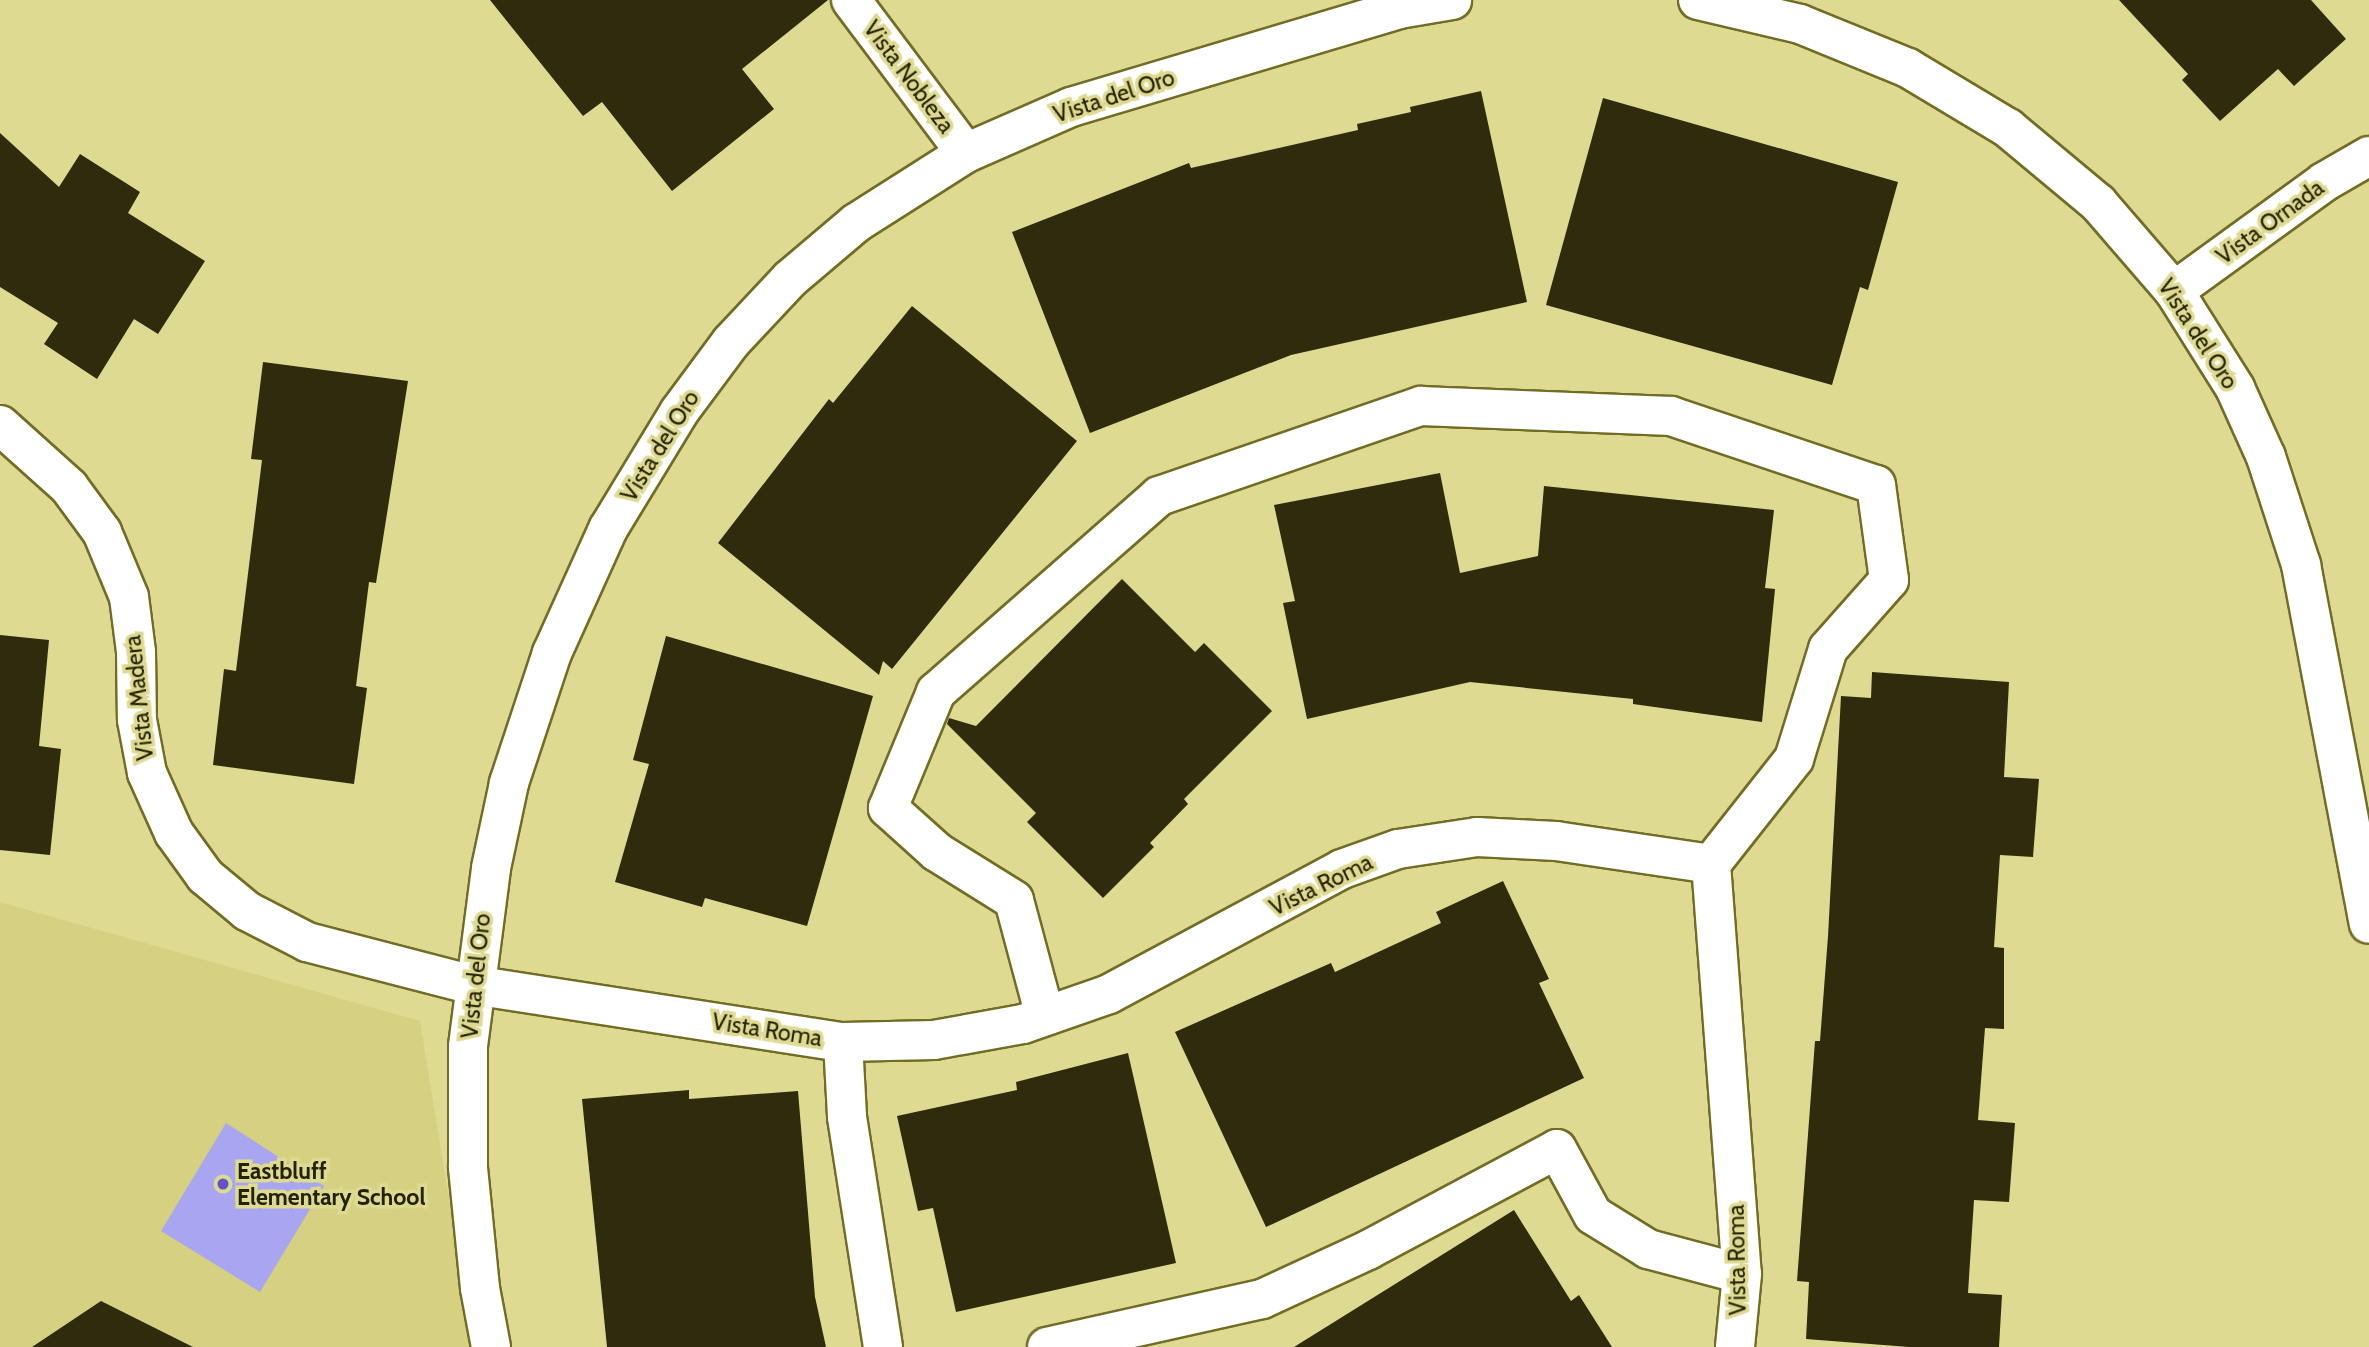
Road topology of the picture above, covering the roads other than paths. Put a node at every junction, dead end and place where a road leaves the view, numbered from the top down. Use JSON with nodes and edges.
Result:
{"nodes":[{"id":1,"x":851,"y":0,"type":"edge"},
{"id":2,"x":1452,"y":0,"type":"edge"},
{"id":3,"x":1698,"y":0,"type":"edge"},
{"id":4,"x":966,"y":153,"type":"junction"},
{"id":5,"x":2369,"y":156,"type":"edge"},
{"id":6,"x":2174,"y":291,"type":"junction"},
{"id":7,"x":0,"y":425,"type":"edge"},
{"id":8,"x":1711,"y":864,"type":"junction"},
{"id":9,"x":2369,"y":923,"type":"edge"},
{"id":10,"x":473,"y":985,"type":"junction"},
{"id":11,"x":1045,"y":1016,"type":"junction"},
{"id":12,"x":843,"y":1042,"type":"junction"},
{"id":13,"x":1742,"y":1273,"type":"junction"},
{"id":14,"x":491,"y":1347,"type":"edge"},
{"id":15,"x":883,"y":1347,"type":"edge"},
{"id":16,"x":1047,"y":1347,"type":"edge"},
{"id":17,"x":1735,"y":1347,"type":"edge"}],
"edges":[{"from":1,"to":4,"type":"street","name":"Vista Nobleza"},
{"from":2,"to":4,"type":"street","name":"Vista del Oro"},
{"from":3,"to":6,"type":"street","name":"Vista del Oro"},
{"from":4,"to":10,"type":"street","name":"Vista del Oro"},
{"from":5,"to":6,"type":"street","name":"Vista Ornada"},
{"from":6,"to":9,"type":"street","name":"Vista del Oro"},
{"from":7,"to":10,"type":"street","name":"Vista Madera"},
{"from":8,"to":11,"type":"street","name":"Vista Roma"},
{"from":8,"to":11,"type":"street"},
{"from":8,"to":13,"type":"street","name":"Vista Roma"},
{"from":10,"to":12,"type":"street","name":"Vista Roma"},
{"from":10,"to":14,"type":"street","name":"Vista del Oro"},
{"from":11,"to":12,"type":"street","name":"Vista Roma"},
{"from":12,"to":15,"type":"street"},
{"from":13,"to":16,"type":"street"},
{"from":13,"to":17,"type":"street","name":"Vista Roma"}]}
